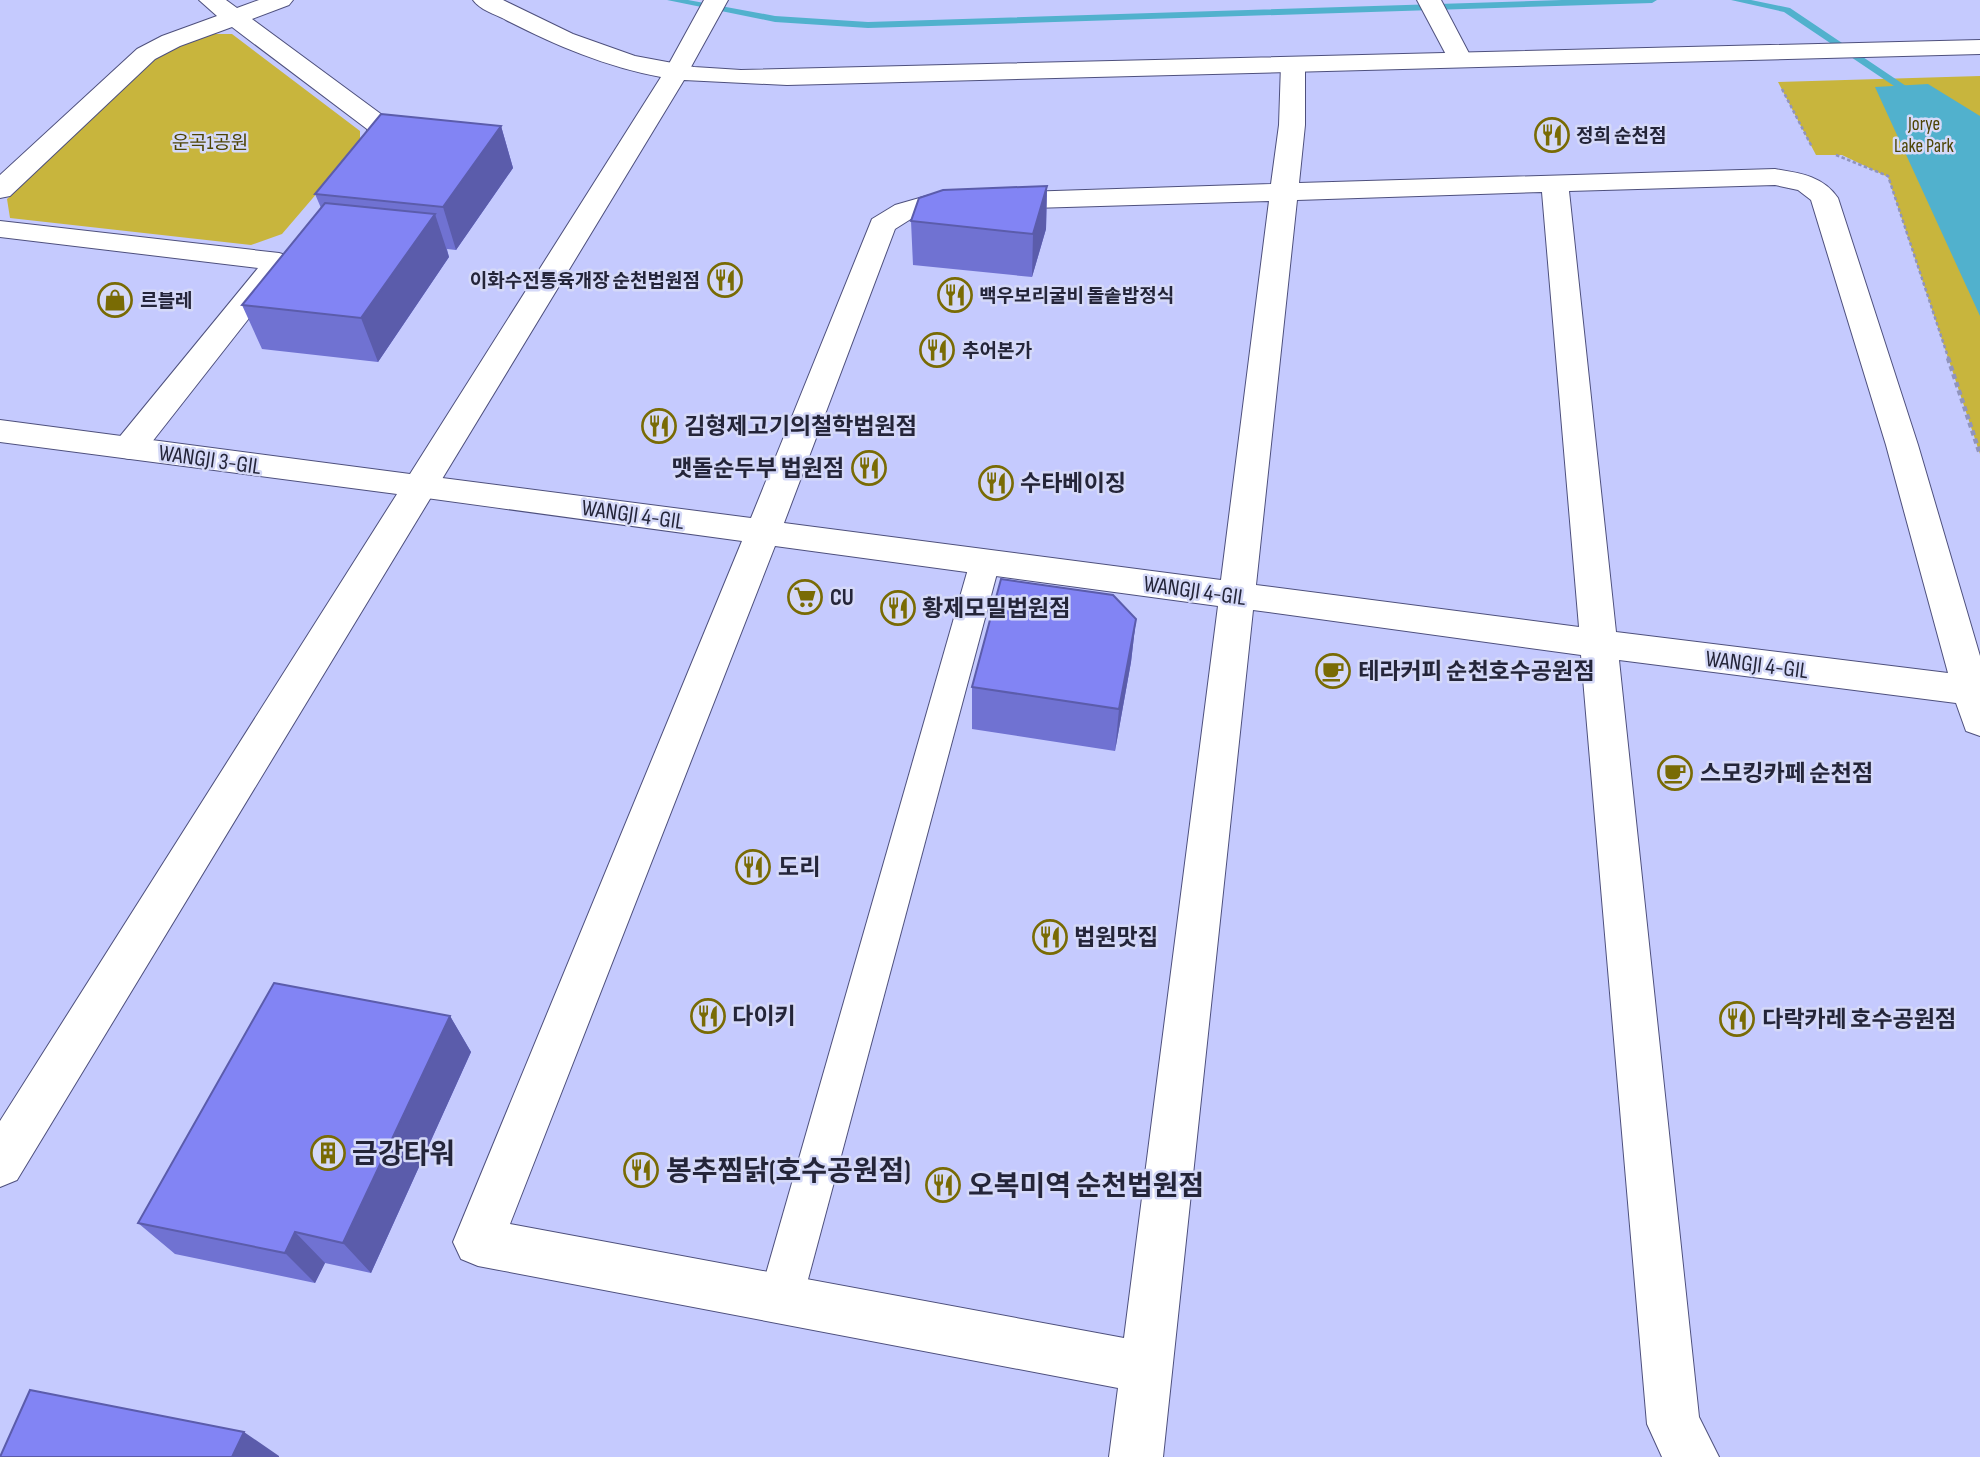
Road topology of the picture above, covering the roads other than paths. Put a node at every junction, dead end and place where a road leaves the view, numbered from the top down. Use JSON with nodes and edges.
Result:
{"nodes":[{"id":1,"x":211,"y":0,"type":"edge"},
{"id":2,"x":281,"y":0,"type":"edge"},
{"id":3,"x":485,"y":0,"type":"edge"},
{"id":4,"x":716,"y":0,"type":"edge"},
{"id":5,"x":1433,"y":9,"type":"edge"},
{"id":6,"x":233,"y":17,"type":"junction"},
{"id":7,"x":1980,"y":47,"type":"edge"},
{"id":8,"x":683,"y":59,"type":"junction"},
{"id":9,"x":1460,"y":59,"type":"junction"},
{"id":10,"x":1293,"y":64,"type":"junction"},
{"id":11,"x":1555,"y":184,"type":"junction"},
{"id":12,"x":338,"y":188,"type":"edge"},
{"id":13,"x":0,"y":190,"type":"edge"},
{"id":14,"x":1284,"y":192,"type":"junction"},
{"id":15,"x":0,"y":229,"type":"edge"},
{"id":16,"x":0,"y":431,"type":"edge"},
{"id":17,"x":129,"y":448,"type":"junction"},
{"id":18,"x":419,"y":486,"type":"junction"},
{"id":19,"x":763,"y":532,"type":"junction"},
{"id":20,"x":985,"y":562,"type":"junction"},
{"id":21,"x":1237,"y":596,"type":"junction"},
{"id":22,"x":1601,"y":644,"type":"junction"},
{"id":23,"x":1975,"y":706,"type":"edge"},
{"id":24,"x":0,"y":1164,"type":"edge"},
{"id":25,"x":780,"y":1298,"type":"junction"},
{"id":26,"x":1148,"y":1368,"type":"junction"},
{"id":27,"x":1136,"y":1457,"type":"edge"},
{"id":28,"x":1692,"y":1457,"type":"edge"}],
"edges":[{"from":1,"to":6,"type":"street"},
{"from":2,"to":6,"type":"street"},
{"from":3,"to":8,"type":"street"},
{"from":4,"to":8,"type":"street"},
{"from":5,"to":9,"type":"street"},
{"from":6,"to":12,"type":"street"},
{"from":6,"to":13,"type":"street"},
{"from":7,"to":9,"type":"street"},
{"from":8,"to":10,"type":"street"},
{"from":8,"to":18,"type":"street"},
{"from":9,"to":10,"type":"street"},
{"from":10,"to":14,"type":"street"},
{"from":11,"to":14,"type":"street"},
{"from":11,"to":22,"type":"street"},
{"from":11,"to":23,"type":"street"},
{"from":14,"to":19,"type":"street"},
{"from":14,"to":21,"type":"street"},
{"from":15,"to":17,"type":"street"},
{"from":16,"to":17,"type":"street","name":"WANGJI 3-GIL"},
{"from":17,"to":18,"type":"street","name":"WANGJI 3-GIL"},
{"from":18,"to":19,"type":"street","name":"WANGJI 4-GIL"},
{"from":18,"to":24,"type":"street"},
{"from":19,"to":20,"type":"street","name":"WANGJI 4-GIL"},
{"from":19,"to":25,"type":"street"},
{"from":20,"to":21,"type":"street","name":"WANGJI 4-GIL"},
{"from":20,"to":25,"type":"street"},
{"from":21,"to":22,"type":"street","name":"WANGJI 4-GIL"},
{"from":21,"to":26,"type":"street"},
{"from":22,"to":23,"type":"street","name":"WANGJI 4-GIL"},
{"from":22,"to":28,"type":"street"},
{"from":25,"to":26,"type":"street"},
{"from":26,"to":27,"type":"street"}]}
